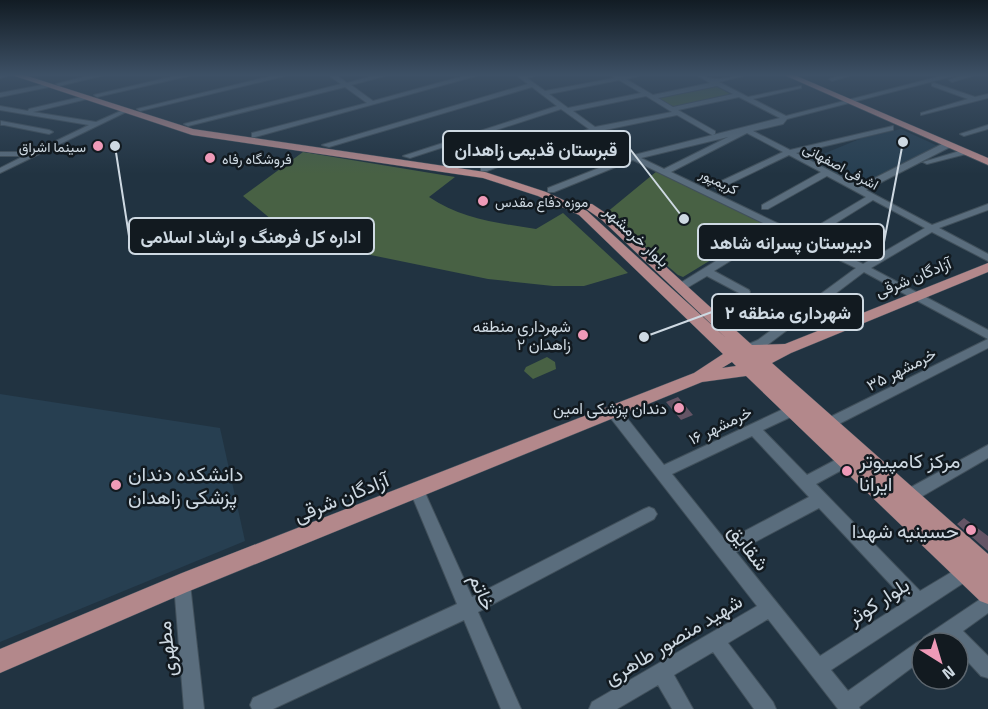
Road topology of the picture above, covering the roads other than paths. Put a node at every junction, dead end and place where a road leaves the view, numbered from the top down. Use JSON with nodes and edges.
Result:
{"nodes":[{"id":1,"x":47,"y":107,"type":"edge"},
{"id":2,"x":113,"y":107,"type":"edge"},
{"id":3,"x":134,"y":107,"type":"edge"},
{"id":4,"x":148,"y":107,"type":"edge"},
{"id":5,"x":255,"y":107,"type":"edge"},
{"id":6,"x":357,"y":107,"type":"edge"},
{"id":7,"x":457,"y":107,"type":"edge"},
{"id":8,"x":570,"y":107,"type":"edge"},
{"id":9,"x":668,"y":107,"type":"edge"},
{"id":10,"x":694,"y":107,"type":"edge"},
{"id":11,"x":763,"y":107,"type":"edge"},
{"id":12,"x":832,"y":107,"type":"edge"},
{"id":13,"x":865,"y":107,"type":"edge"},
{"id":14,"x":866,"y":107,"type":"edge"},
{"id":15,"x":949,"y":107,"type":"edge"},
{"id":16,"x":0,"y":108,"type":"edge"},
{"id":17,"x":564,"y":108,"type":"junction"},
{"id":18,"x":140,"y":109,"type":"junction"},
{"id":19,"x":13,"y":110,"type":"junction"},
{"id":20,"x":125,"y":111,"type":"junction"},
{"id":21,"x":675,"y":111,"type":"junction"},
{"id":22,"x":27,"y":112,"type":"junction"},
{"id":23,"x":923,"y":114,"type":"dead end"},
{"id":24,"x":0,"y":115,"type":"edge"},
{"id":25,"x":785,"y":118,"type":"junction"},
{"id":26,"x":2,"y":124,"type":"edge"},
{"id":27,"x":94,"y":124,"type":"junction"},
{"id":28,"x":188,"y":124,"type":"junction"},
{"id":29,"x":988,"y":127,"type":"edge"},
{"id":30,"x":890,"y":128,"type":"dead end"},
{"id":31,"x":593,"y":130,"type":"junction"},
{"id":32,"x":747,"y":130,"type":"junction"},
{"id":33,"x":49,"y":132,"type":"dead end"},
{"id":34,"x":712,"y":133,"type":"junction"},
{"id":35,"x":964,"y":134,"type":"dead end"},
{"id":36,"x":255,"y":135,"type":"junction"},
{"id":37,"x":326,"y":145,"type":"junction"},
{"id":38,"x":948,"y":145,"type":"junction"},
{"id":39,"x":963,"y":152,"type":"junction"},
{"id":40,"x":0,"y":153,"type":"edge"},
{"id":41,"x":367,"y":153,"type":"junction"},
{"id":42,"x":787,"y":153,"type":"junction"},
{"id":43,"x":33,"y":154,"type":"junction"},
{"id":44,"x":631,"y":155,"type":"junction"},
{"id":45,"x":406,"y":156,"type":"junction"},
{"id":46,"x":988,"y":157,"type":"edge"},
{"id":47,"x":988,"y":162,"type":"edge"},
{"id":48,"x":906,"y":168,"type":"junction"},
{"id":49,"x":483,"y":169,"type":"junction"},
{"id":50,"x":0,"y":171,"type":"edge"},
{"id":51,"x":666,"y":171,"type":"junction"},
{"id":52,"x":826,"y":172,"type":"junction"},
{"id":53,"x":718,"y":186,"type":"dead end"},
{"id":54,"x":551,"y":190,"type":"junction"},
{"id":55,"x":858,"y":190,"type":"junction"},
{"id":56,"x":872,"y":197,"type":"junction"},
{"id":57,"x":765,"y":207,"type":"dead end"},
{"id":58,"x":988,"y":207,"type":"edge"},
{"id":59,"x":779,"y":226,"type":"junction"},
{"id":60,"x":932,"y":228,"type":"junction"},
{"id":61,"x":804,"y":238,"type":"junction"},
{"id":62,"x":988,"y":258,"type":"edge"},
{"id":63,"x":651,"y":259,"type":"junction"},
{"id":64,"x":638,"y":263,"type":"junction"},
{"id":65,"x":988,"y":267,"type":"edge"},
{"id":66,"x":863,"y":268,"type":"junction"},
{"id":67,"x":706,"y":271,"type":"junction"},
{"id":68,"x":681,"y":287,"type":"junction"},
{"id":69,"x":745,"y":292,"type":"dead end"},
{"id":70,"x":918,"y":296,"type":"junction"},
{"id":71,"x":988,"y":335,"type":"edge"},
{"id":72,"x":988,"y":343,"type":"edge"},
{"id":73,"x":786,"y":349,"type":"junction"},
{"id":74,"x":740,"y":352,"type":"junction"},
{"id":75,"x":754,"y":366,"type":"junction"},
{"id":76,"x":700,"y":377,"type":"junction"},
{"id":77,"x":792,"y":410,"type":"junction"},
{"id":78,"x":614,"y":412,"type":"junction"},
{"id":79,"x":829,"y":424,"type":"junction"},
{"id":80,"x":754,"y":429,"type":"junction"},
{"id":81,"x":988,"y":451,"type":"edge"},
{"id":82,"x":846,"y":461,"type":"junction"},
{"id":83,"x":663,"y":472,"type":"junction"},
{"id":84,"x":806,"y":483,"type":"junction"},
{"id":85,"x":417,"y":491,"type":"junction"},
{"id":86,"x":909,"y":496,"type":"junction"},
{"id":87,"x":821,"y":499,"type":"junction"},
{"id":88,"x":649,"y":514,"type":"dead end"},
{"id":89,"x":724,"y":550,"type":"junction"},
{"id":90,"x":988,"y":568,"type":"edge"},
{"id":91,"x":965,"y":572,"type":"junction"},
{"id":92,"x":182,"y":584,"type":"junction"},
{"id":93,"x":988,"y":594,"type":"edge"},
{"id":94,"x":918,"y":601,"type":"junction"},
{"id":95,"x":988,"y":603,"type":"edge"},
{"id":96,"x":770,"y":608,"type":"junction"},
{"id":97,"x":467,"y":609,"type":"junction"},
{"id":98,"x":949,"y":629,"type":"junction"},
{"id":99,"x":946,"y":631,"type":"edge"},
{"id":100,"x":716,"y":641,"type":"junction"},
{"id":101,"x":910,"y":658,"type":"edge"},
{"id":102,"x":0,"y":661,"type":"edge"},
{"id":103,"x":818,"y":668,"type":"junction"},
{"id":104,"x":988,"y":669,"type":"edge"},
{"id":105,"x":662,"y":673,"type":"junction"},
{"id":106,"x":260,"y":705,"type":"dead end"},
{"id":107,"x":848,"y":706,"type":"edge"},
{"id":108,"x":194,"y":709,"type":"edge"},
{"id":109,"x":512,"y":709,"type":"edge"},
{"id":110,"x":599,"y":709,"type":"edge"},
{"id":111,"x":683,"y":709,"type":"edge"},
{"id":112,"x":766,"y":709,"type":"edge"}],
"edges":[{"from":1,"to":22,"type":"street"},
{"from":2,"to":20,"type":"main road","name":"بلوار خرمشهر"},
{"from":3,"to":18,"type":"main road","name":"بلوار خرمشهر"},
{"from":4,"to":18,"type":"street"},
{"from":5,"to":28,"type":"street"},
{"from":6,"to":36,"type":"street"},
{"from":7,"to":37,"type":"street"},
{"from":8,"to":17,"type":"street"},
{"from":9,"to":21,"type":"street"},
{"from":10,"to":21,"type":"street"},
{"from":11,"to":25,"type":"street"},
{"from":12,"to":25,"type":"street"},
{"from":13,"to":38,"type":"main road"},
{"from":14,"to":46,"type":"main road"},
{"from":15,"to":23,"type":"street"},
{"from":16,"to":19,"type":"street"},
{"from":17,"to":31,"type":"street","name":"کریمپور"},
{"from":17,"to":45,"type":"street"},
{"from":18,"to":28,"type":"main road","name":"بلوار خرمشهر"},
{"from":19,"to":22,"type":"street"},
{"from":19,"to":24,"type":"street"},
{"from":20,"to":27,"type":"street"},
{"from":20,"to":41,"type":"main road","name":"بلوار خرمشهر"},
{"from":21,"to":31,"type":"street"},
{"from":21,"to":34,"type":"street"},
{"from":22,"to":26,"type":"street"},
{"from":22,"to":27,"type":"street"},
{"from":25,"to":32,"type":"street"},
{"from":25,"to":34,"type":"street"},
{"from":26,"to":33,"type":"street"},
{"from":27,"to":43,"type":"street"},
{"from":28,"to":36,"type":"main road","name":"بلوار خرمشهر"},
{"from":29,"to":35,"type":"street"},
{"from":30,"to":42,"type":"street"},
{"from":31,"to":44,"type":"street","name":"کریمپور"},
{"from":31,"to":49,"type":"street"},
{"from":32,"to":42,"type":"street","name":"اشرفی اصفهانی"},
{"from":32,"to":44,"type":"street"},
{"from":32,"to":51,"type":"street"},
{"from":34,"to":44,"type":"street"},
{"from":36,"to":37,"type":"main road","name":"بلوار خرمشهر"},
{"from":37,"to":41,"type":"main road","name":"بلوار خرمشهر"},
{"from":38,"to":39,"type":"main road"},
{"from":38,"to":48,"type":"street"},
{"from":39,"to":47,"type":"main road"},
{"from":39,"to":48,"type":"street"},
{"from":40,"to":43,"type":"street"},
{"from":41,"to":45,"type":"main road","name":"بلوار خرمشهر"},
{"from":41,"to":64,"type":"main road","name":"بلوار خرمشهر"},
{"from":42,"to":52,"type":"street","name":"اشرفی اصفهانی"},
{"from":42,"to":53,"type":"street"},
{"from":43,"to":50,"type":"street"},
{"from":44,"to":51,"type":"street","name":"کریمپور"},
{"from":44,"to":54,"type":"street"},
{"from":45,"to":49,"type":"main road","name":"بلوار خرمشهر"},
{"from":48,"to":55,"type":"street"},
{"from":49,"to":54,"type":"main road","name":"بلوار خرمشهر"},
{"from":51,"to":59,"type":"street","name":"کریمپور"},
{"from":52,"to":55,"type":"street","name":"اشرفی اصفهانی"},
{"from":52,"to":57,"type":"street"},
{"from":54,"to":63,"type":"main road","name":"بلوار خرمشهر"},
{"from":55,"to":56,"type":"street","name":"اشرفی اصفهانی"},
{"from":56,"to":60,"type":"street","name":"اشرفی اصفهانی"},
{"from":56,"to":61,"type":"street"},
{"from":58,"to":60,"type":"street"},
{"from":59,"to":61,"type":"street","name":"کریمپور"},
{"from":59,"to":67,"type":"street"},
{"from":60,"to":62,"type":"street","name":"اشرفی اصفهانی"},
{"from":60,"to":66,"type":"street"},
{"from":61,"to":66,"type":"street","name":"کریمپور"},
{"from":63,"to":64,"type":"main road"},
{"from":63,"to":68,"type":"main road","name":"بلوار خرمشهر"},
{"from":64,"to":74,"type":"main road","name":"بلوار خرمشهر"},
{"from":65,"to":70,"type":"main road","name":"آزادگان شرقی"},
{"from":66,"to":70,"type":"street","name":"کریمپور"},
{"from":66,"to":74,"type":"street"},
{"from":67,"to":68,"type":"street"},
{"from":67,"to":69,"type":"street"},
{"from":68,"to":74,"type":"main road","name":"بلوار خرمشهر"},
{"from":70,"to":71,"type":"street","name":"کریمپور"},
{"from":70,"to":73,"type":"main road","name":"آزادگان شرقی"},
{"from":72,"to":79,"type":"street","name":"خرمشهر ۳۵"},
{"from":73,"to":74,"type":"main road","name":"آزادگان شرقی"},
{"from":73,"to":75,"type":"main road","name":"آزادگان شرقی"},
{"from":74,"to":75,"type":"main road","name":"بلوار خرمشهر"},
{"from":74,"to":76,"type":"main road"},
{"from":75,"to":76,"type":"main road"},
{"from":75,"to":77,"type":"main road","name":"بلوار خرمشهر"},
{"from":75,"to":79,"type":"main road","name":"بلوار خرمشهر"},
{"from":76,"to":78,"type":"main road","name":"آزادگان شرقی"},
{"from":77,"to":80,"type":"street","name":"خرمشهر ۱۶"},
{"from":77,"to":82,"type":"main road","name":"بلوار خرمشهر"},
{"from":78,"to":83,"type":"street","name":"شقایق"},
{"from":78,"to":85,"type":"main road","name":"آزادگان شرقی"},
{"from":79,"to":86,"type":"main road","name":"بلوار خرمشهر"},
{"from":80,"to":83,"type":"street","name":"خرمشهر ۱۶"},
{"from":80,"to":84,"type":"street"},
{"from":81,"to":86,"type":"street"},
{"from":82,"to":84,"type":"street"},
{"from":82,"to":91,"type":"main road","name":"بلوار خرمشهر"},
{"from":83,"to":89,"type":"street","name":"شقایق"},
{"from":84,"to":87,"type":"street"},
{"from":85,"to":92,"type":"main road","name":"آزادگان شرقی"},
{"from":85,"to":97,"type":"street","name":"خاتم"},
{"from":86,"to":90,"type":"main road","name":"بلوار خرمشهر"},
{"from":87,"to":89,"type":"street"},
{"from":87,"to":94,"type":"street"},
{"from":88,"to":97,"type":"street"},
{"from":89,"to":96,"type":"street","name":"شقایق"},
{"from":91,"to":93,"type":"main road","name":"بلوار خرمشهر"},
{"from":91,"to":94,"type":"street","name":"بلوار کوثر"},
{"from":92,"to":102,"type":"main road","name":"آزادگان شرقی"},
{"from":92,"to":108,"type":"street","name":"مطهری"},
{"from":94,"to":103,"type":"street","name":"بلوار کوثر"},
{"from":95,"to":98,"type":"street"},
{"from":96,"to":100,"type":"street","name":"شهید منصور طاهری"},
{"from":96,"to":103,"type":"street","name":"شقایق"},
{"from":97,"to":106,"type":"street"},
{"from":97,"to":109,"type":"street","name":"خاتم"},
{"from":98,"to":99,"type":"street"},
{"from":98,"to":104,"type":"street"},
{"from":100,"to":105,"type":"street","name":"شهید منصور طاهری"},
{"from":100,"to":112,"type":"street"},
{"from":101,"to":107,"type":"street"},
{"from":103,"to":107,"type":"street","name":"شقایق"},
{"from":105,"to":110,"type":"street","name":"شهید منصور طاهری"},
{"from":105,"to":111,"type":"street"}]}
